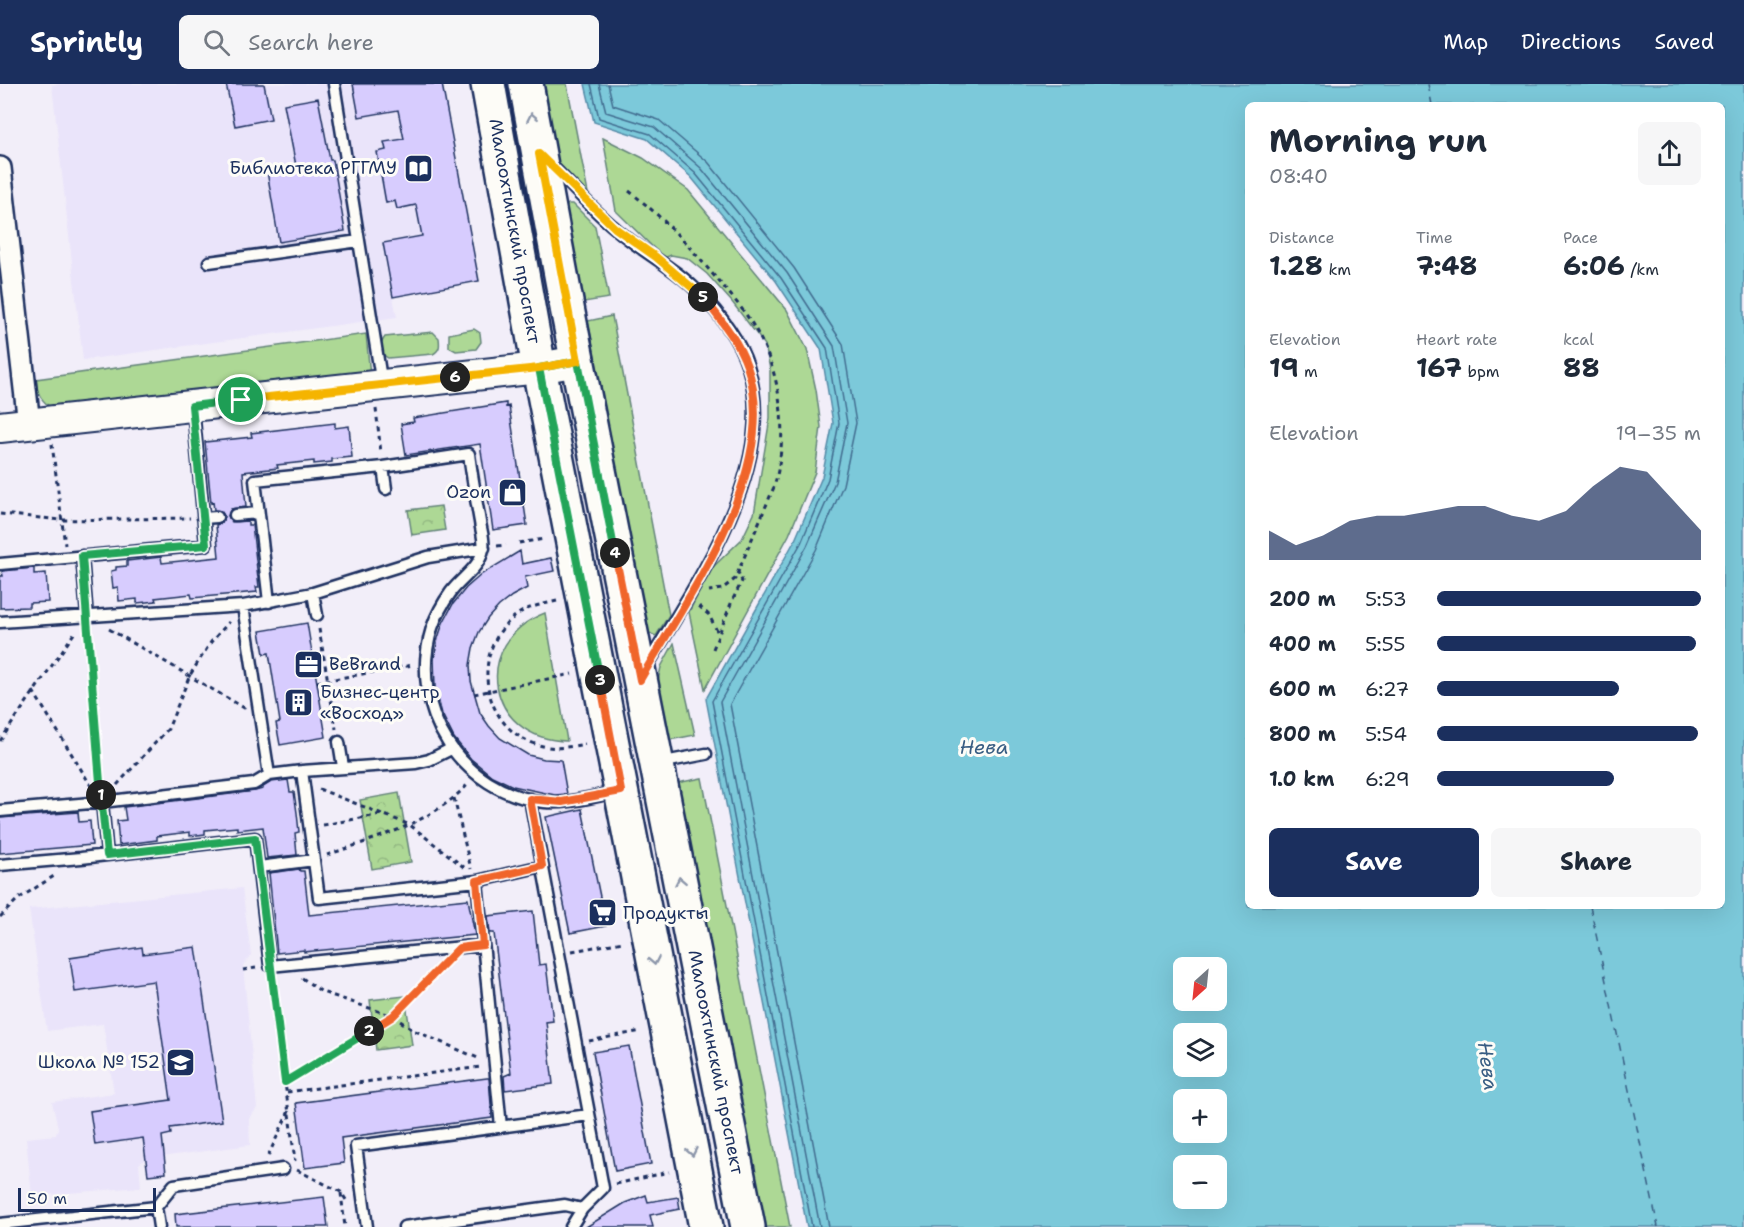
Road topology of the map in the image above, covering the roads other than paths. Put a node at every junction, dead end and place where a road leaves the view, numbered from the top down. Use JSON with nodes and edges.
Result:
{"nodes":[{"id":1,"x":334,"y":84,"type":"edge"},
{"id":2,"x":488,"y":84,"type":"edge"},
{"id":3,"x":526,"y":84,"type":"edge"},
{"id":4,"x":539,"y":154,"type":"junction"},
{"id":5,"x":0,"y":168,"type":"edge"},
{"id":6,"x":359,"y":241,"type":"junction"},
{"id":7,"x":209,"y":262,"type":"dead end"},
{"id":8,"x":578,"y":361,"type":"junction"},
{"id":9,"x":539,"y":368,"type":"junction"},
{"id":10,"x":377,"y":385,"type":"junction"},
{"id":11,"x":192,"y":406,"type":"junction"},
{"id":12,"x":0,"y":427,"type":"edge"},
{"id":13,"x":40,"y":432,"type":"junction"},
{"id":14,"x":383,"y":467,"type":"junction"},
{"id":15,"x":386,"y":489,"type":"dead end"},
{"id":16,"x":258,"y":513,"type":"junction"},
{"id":17,"x":235,"y":515,"type":"dead end"},
{"id":18,"x":218,"y":516,"type":"dead end"},
{"id":19,"x":203,"y":518,"type":"junction"},
{"id":20,"x":484,"y":548,"type":"junction"},
{"id":21,"x":82,"y":556,"type":"junction"},
{"id":22,"x":0,"y":564,"type":"edge"},
{"id":23,"x":313,"y":593,"type":"junction"},
{"id":24,"x":268,"y":602,"type":"junction"},
{"id":25,"x":243,"y":606,"type":"junction"},
{"id":26,"x":317,"y":615,"type":"road end"},
{"id":27,"x":87,"y":616,"type":"junction"},
{"id":28,"x":0,"y":622,"type":"edge"},
{"id":29,"x":640,"y":680,"type":"junction"},
{"id":30,"x":339,"y":742,"type":"road end"},
{"id":31,"x":451,"y":748,"type":"junction"},
{"id":32,"x":706,"y":754,"type":"dead end"},
{"id":33,"x":657,"y":764,"type":"junction"},
{"id":34,"x":343,"y":767,"type":"junction"},
{"id":35,"x":302,"y":771,"type":"junction"},
{"id":36,"x":269,"y":775,"type":"junction"},
{"id":37,"x":621,"y":791,"type":"junction"},
{"id":38,"x":530,"y":799,"type":"junction"},
{"id":39,"x":102,"y":802,"type":"junction"},
{"id":40,"x":0,"y":811,"type":"edge"},
{"id":41,"x":107,"y":855,"type":"junction"},
{"id":42,"x":314,"y":860,"type":"junction"},
{"id":43,"x":0,"y":865,"type":"edge"},
{"id":44,"x":542,"y":866,"type":"junction"},
{"id":45,"x":259,"y":867,"type":"junction"},
{"id":46,"x":477,"y":881,"type":"junction"},
{"id":47,"x":483,"y":945,"type":"junction"},
{"id":48,"x":589,"y":1115,"type":"junction"},
{"id":49,"x":501,"y":1127,"type":"junction"},
{"id":50,"x":283,"y":1169,"type":"dead end"},
{"id":51,"x":156,"y":1207,"type":"junction"},
{"id":52,"x":582,"y":1209,"type":"junction"},
{"id":53,"x":0,"y":1224,"type":"edge"},
{"id":54,"x":450,"y":1224,"type":"edge"},
{"id":55,"x":159,"y":1227,"type":"edge"},
{"id":56,"x":367,"y":1227,"type":"edge"},
{"id":57,"x":404,"y":1227,"type":"edge"},
{"id":58,"x":571,"y":1227,"type":"edge"},
{"id":59,"x":706,"y":1227,"type":"edge"},
{"id":60,"x":748,"y":1227,"type":"edge"}],
"edges":[{"from":1,"to":6,"type":"lane"},
{"from":2,"to":9,"type":"main road","name":"Малоохтинский проспект"},
{"from":4,"to":3,"type":"main road","name":"Малоохтинский проспект","one_way":true},
{"from":4,"to":8,"type":"main road","name":"Малоохтинский проспект"},
{"from":4,"to":29,"type":"lane"},
{"from":5,"to":13,"type":"street"},
{"from":6,"to":7,"type":"lane"},
{"from":6,"to":10,"type":"lane"},
{"from":8,"to":9,"type":"street"},
{"from":8,"to":29,"type":"main road","name":"Малоохтинский проспект"},
{"from":9,"to":10,"type":"street"},
{"from":9,"to":37,"type":"main road","name":"Малоохтинский проспект"},
{"from":10,"to":11,"type":"street"},
{"from":11,"to":13,"type":"street"},
{"from":11,"to":19,"type":"lane"},
{"from":12,"to":13,"type":"street"},
{"from":14,"to":15,"type":"lane"},
{"from":14,"to":16,"type":"lane"},
{"from":14,"to":20,"type":"lane"},
{"from":16,"to":17,"type":"lane"},
{"from":16,"to":24,"type":"lane"},
{"from":18,"to":19,"type":"lane"},
{"from":19,"to":21,"type":"lane"},
{"from":20,"to":23,"type":"lane"},
{"from":20,"to":31,"type":"lane"},
{"from":21,"to":22,"type":"lane"},
{"from":21,"to":27,"type":"lane"},
{"from":23,"to":24,"type":"lane"},
{"from":23,"to":26,"type":"lane"},
{"from":24,"to":25,"type":"lane"},
{"from":25,"to":27,"type":"lane"},
{"from":25,"to":36,"type":"lane"},
{"from":27,"to":28,"type":"lane"},
{"from":29,"to":33,"type":"main road","name":"Малоохтинский проспект"},
{"from":30,"to":34,"type":"lane"},
{"from":31,"to":34,"type":"lane"},
{"from":31,"to":38,"type":"lane"},
{"from":32,"to":33,"type":"lane"},
{"from":60,"to":33,"type":"main road","name":"Малоохтинский проспект","one_way":true},
{"from":34,"to":35,"type":"lane"},
{"from":35,"to":36,"type":"lane"},
{"from":35,"to":42,"type":"lane"},
{"from":36,"to":39,"type":"lane"},
{"from":37,"to":38,"type":"lane"},
{"from":37,"to":59,"type":"main road","name":"Малоохтинский проспект","one_way":true},
{"from":38,"to":44,"type":"lane"},
{"from":39,"to":40,"type":"lane"},
{"from":39,"to":41,"type":"lane"},
{"from":41,"to":43,"type":"lane"},
{"from":41,"to":45,"type":"lane"},
{"from":42,"to":45,"type":"lane"},
{"from":42,"to":46,"type":"lane"},
{"from":44,"to":46,"type":"lane"},
{"from":44,"to":48,"type":"lane"},
{"from":45,"to":47,"type":"lane"},
{"from":46,"to":47,"type":"lane"},
{"from":47,"to":49,"type":"lane"},
{"from":48,"to":49,"type":"lane"},
{"from":48,"to":52,"type":"lane"},
{"from":49,"to":56,"type":"lane"},
{"from":50,"to":51,"type":"lane"},
{"from":51,"to":53,"type":"lane"},
{"from":51,"to":55,"type":"lane"},
{"from":52,"to":54,"type":"lane"},
{"from":52,"to":58,"type":"lane"},
{"from":54,"to":57,"type":"lane"}]}
